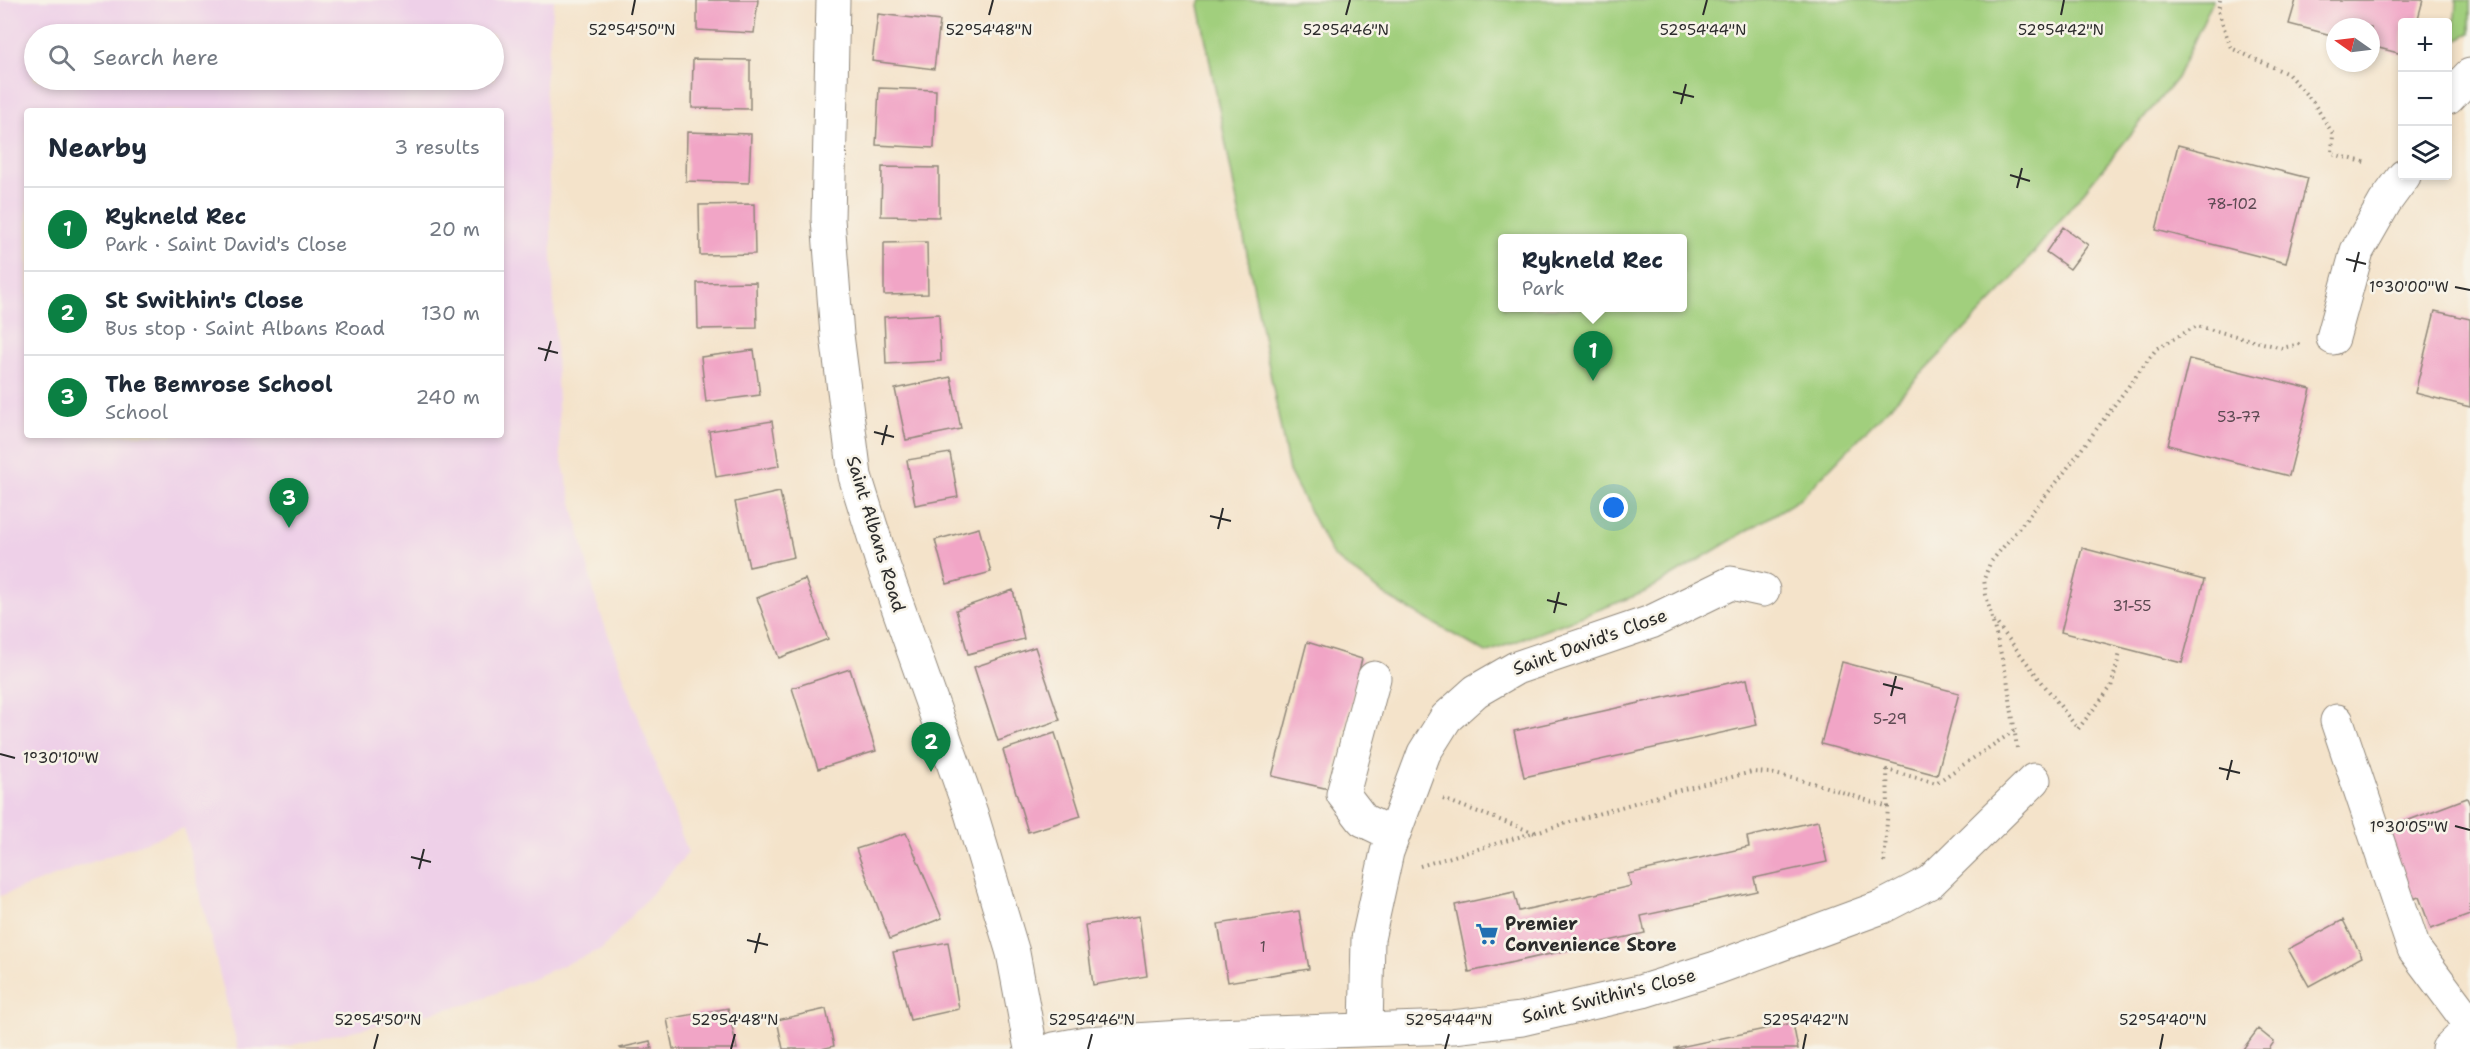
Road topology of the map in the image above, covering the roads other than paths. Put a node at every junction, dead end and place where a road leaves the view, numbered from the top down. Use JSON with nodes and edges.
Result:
{"nodes":[{"id":1,"x":833,"y":0,"type":"edge"},
{"id":2,"x":2470,"y":75,"type":"edge"},
{"id":3,"x":2452,"y":94,"type":"edge"},
{"id":4,"x":2401,"y":180,"type":"edge"},
{"id":5,"x":2333,"y":338,"type":"road end"},
{"id":6,"x":1763,"y":590,"type":"dead end"},
{"id":7,"x":1374,"y":678,"type":"dead end"},
{"id":8,"x":2337,"y":721,"type":"dead end"},
{"id":9,"x":2034,"y":780,"type":"road end"},
{"id":10,"x":1392,"y":834,"type":"junction"},
{"id":11,"x":2470,"y":1026,"type":"edge"},
{"id":12,"x":1359,"y":1036,"type":"edge"},
{"id":13,"x":1031,"y":1049,"type":"edge"},
{"id":14,"x":1054,"y":1049,"type":"edge"},
{"id":15,"x":2448,"y":1049,"type":"edge"}],
"edges":[{"from":1,"to":13,"type":"street","name":"Saint Albans Road"},
{"from":2,"to":3,"type":"street"},
{"from":4,"to":5,"type":"street"},
{"from":6,"to":10,"type":"street","name":"Saint David's Close"},
{"from":7,"to":10,"type":"street"},
{"from":8,"to":11,"type":"street"},
{"from":9,"to":12,"type":"street","name":"Saint Swithin's Close"},
{"from":10,"to":12,"type":"street","name":"Saint David's Close"},
{"from":11,"to":15,"type":"street"},
{"from":12,"to":14,"type":"street","name":"Saint Swithin's Close"}]}
